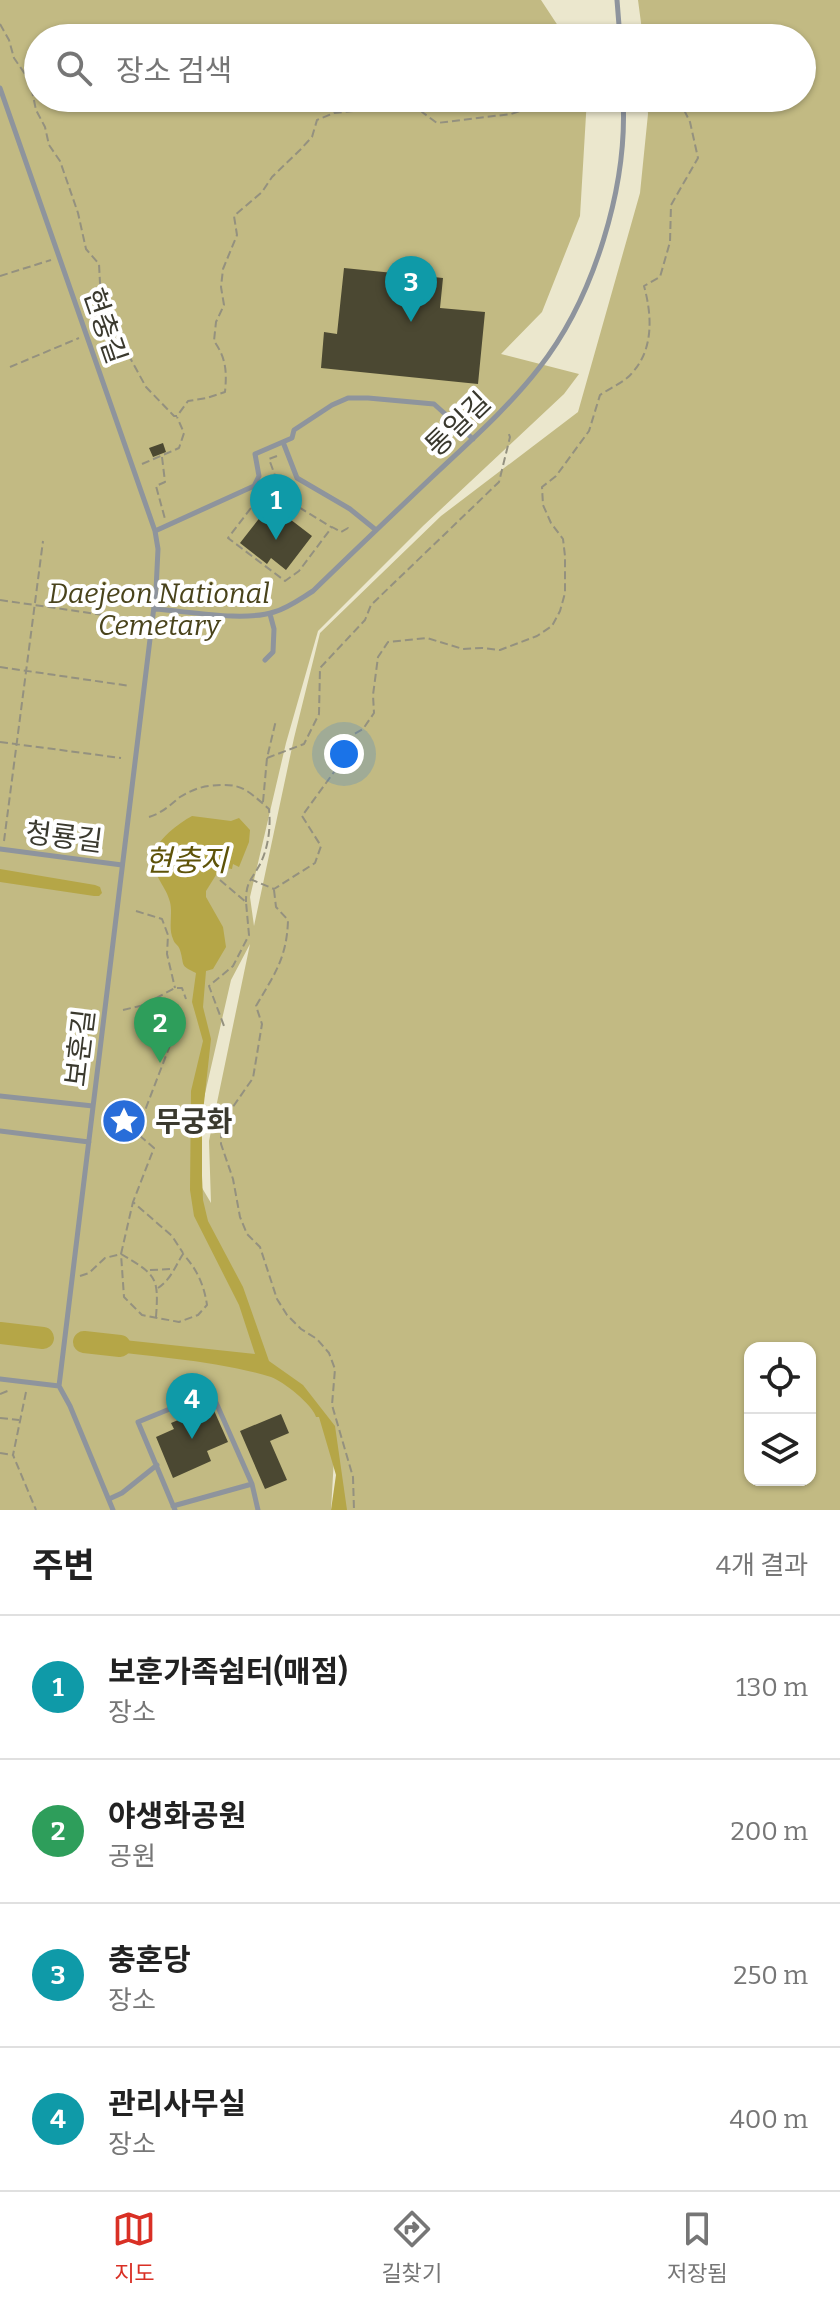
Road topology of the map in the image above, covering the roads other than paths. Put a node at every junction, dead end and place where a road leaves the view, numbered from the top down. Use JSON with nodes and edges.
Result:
{"nodes":[{"id":1,"x":617,"y":0,"type":"edge"},
{"id":2,"x":619,"y":24,"type":"edge"},
{"id":3,"x":0,"y":88,"type":"edge"},
{"id":4,"x":624,"y":112,"type":"edge"},
{"id":5,"x":473,"y":439,"type":"junction"},
{"id":6,"x":283,"y":442,"type":"junction"},
{"id":7,"x":376,"y":530,"type":"junction"},
{"id":8,"x":155,"y":531,"type":"junction"},
{"id":9,"x":157,"y":580,"type":"joint"},
{"id":10,"x":154,"y":609,"type":"junction"},
{"id":11,"x":270,"y":614,"type":"junction"},
{"id":12,"x":265,"y":660,"type":"dead end"},
{"id":13,"x":2,"y":849,"type":"edge"},
{"id":14,"x":122,"y":865,"type":"junction"},
{"id":15,"x":0,"y":1096,"type":"edge"},
{"id":16,"x":93,"y":1106,"type":"junction"},
{"id":17,"x":0,"y":1131,"type":"edge"},
{"id":18,"x":89,"y":1142,"type":"junction"},
{"id":19,"x":0,"y":1379,"type":"edge"},
{"id":20,"x":59,"y":1386,"type":"junction"},
{"id":21,"x":157,"y":1465,"type":"junction"},
{"id":22,"x":252,"y":1484,"type":"junction"},
{"id":23,"x":109,"y":1499,"type":"junction"},
{"id":24,"x":174,"y":1508,"type":"edge"},
{"id":25,"x":113,"y":1510,"type":"edge"},
{"id":26,"x":258,"y":1510,"type":"edge"}],
"edges":[{"from":1,"to":2,"type":"lane"},
{"from":3,"to":8,"type":"lane","name":"현충길"},
{"from":4,"to":5,"type":"lane","name":"통일길"},
{"from":5,"to":6,"type":"lane"},
{"from":5,"to":7,"type":"lane","name":"통일길"},
{"from":6,"to":7,"type":"lane"},
{"from":6,"to":8,"type":"lane"},
{"from":7,"to":11,"type":"lane","name":"통일길"},
{"from":8,"to":9,"type":"lane","name":"현충길"},
{"from":9,"to":10,"type":"lane","name":"보훈길"},
{"from":10,"to":11,"type":"lane","name":"통일길"},
{"from":10,"to":14,"type":"lane","name":"보훈길"},
{"from":11,"to":12,"type":"lane"},
{"from":13,"to":14,"type":"lane","name":"청룡길"},
{"from":14,"to":16,"type":"lane","name":"보훈길"},
{"from":15,"to":16,"type":"lane"},
{"from":16,"to":18,"type":"lane","name":"보훈길"},
{"from":17,"to":18,"type":"lane"},
{"from":18,"to":20,"type":"lane","name":"보훈길"},
{"from":19,"to":20,"type":"lane"},
{"from":20,"to":23,"type":"lane"},
{"from":21,"to":22,"type":"lane"},
{"from":21,"to":23,"type":"lane"},
{"from":21,"to":24,"type":"lane"},
{"from":22,"to":24,"type":"lane"},
{"from":22,"to":26,"type":"lane"},
{"from":23,"to":25,"type":"lane"}]}
